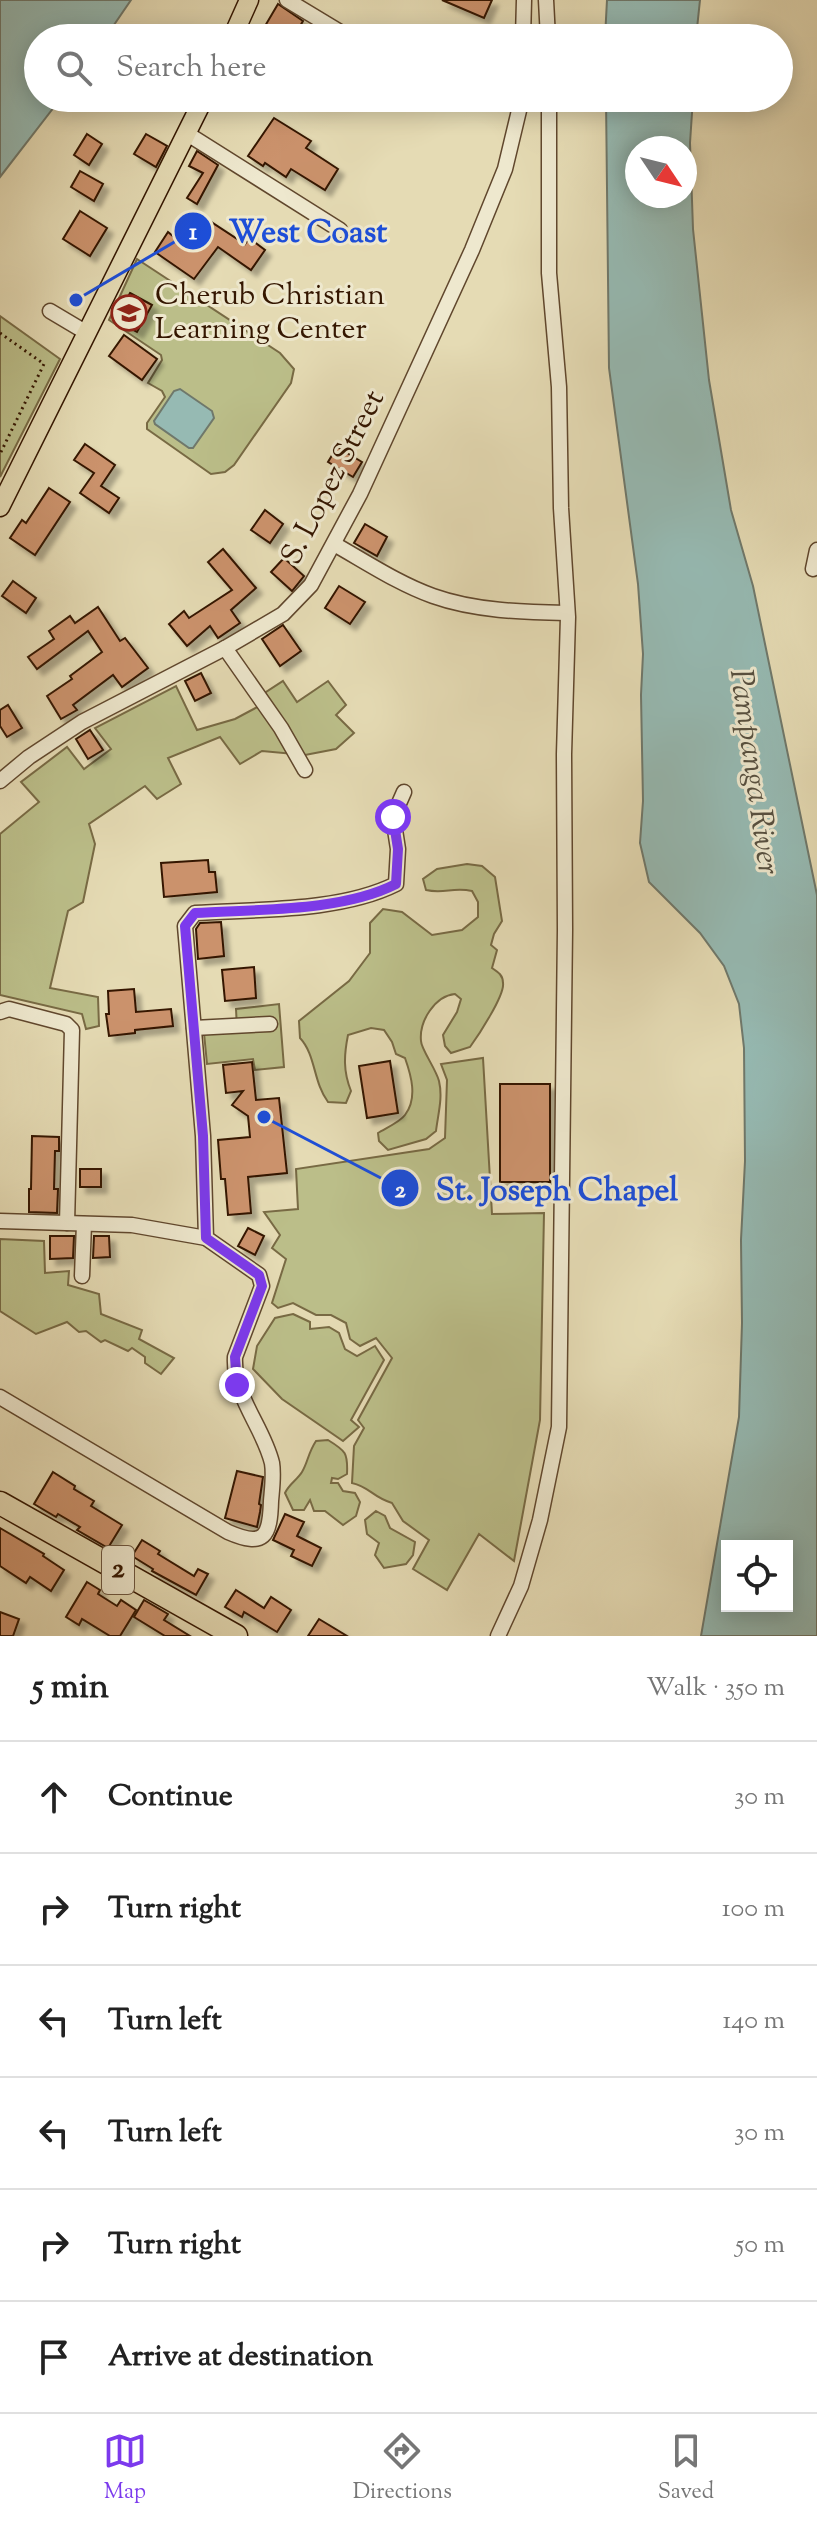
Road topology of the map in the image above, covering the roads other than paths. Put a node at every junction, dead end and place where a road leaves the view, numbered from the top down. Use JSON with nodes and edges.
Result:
{"nodes":[{"id":1,"x":249,"y":0,"type":"edge"},
{"id":2,"x":287,"y":0,"type":"edge"},
{"id":3,"x":524,"y":0,"type":"edge"},
{"id":4,"x":546,"y":0,"type":"edge"},
{"id":5,"x":238,"y":24,"type":"edge"},
{"id":6,"x":327,"y":24,"type":"edge"},
{"id":7,"x":523,"y":24,"type":"edge"},
{"id":8,"x":547,"y":24,"type":"edge"},
{"id":9,"x":196,"y":112,"type":"edge"},
{"id":10,"x":519,"y":112,"type":"edge"},
{"id":11,"x":549,"y":112,"type":"edge"},
{"id":12,"x":186,"y":133,"type":"junction"},
{"id":13,"x":340,"y":230,"type":"dead end"},
{"id":14,"x":50,"y":311,"type":"dead end"},
{"id":15,"x":87,"y":333,"type":"junction"},
{"id":16,"x":0,"y":507,"type":"edge"},
{"id":17,"x":334,"y":544,"type":"junction"},
{"id":18,"x":817,"y":550,"type":"edge"},
{"id":19,"x":813,"y":569,"type":"dead end"},
{"id":20,"x":567,"y":613,"type":"junction"},
{"id":21,"x":225,"y":648,"type":"junction"},
{"id":22,"x":305,"y":770,"type":"dead end"},
{"id":23,"x":0,"y":781,"type":"edge"},
{"id":24,"x":404,"y":792,"type":"dead end"},
{"id":25,"x":0,"y":1012,"type":"edge"},
{"id":26,"x":270,"y":1024,"type":"dead end"},
{"id":27,"x":194,"y":1028,"type":"junction"},
{"id":28,"x":0,"y":1221,"type":"edge"},
{"id":29,"x":67,"y":1223,"type":"junction"},
{"id":30,"x":84,"y":1224,"type":"junction"},
{"id":31,"x":206,"y":1238,"type":"junction"},
{"id":32,"x":82,"y":1276,"type":"dead end"},
{"id":33,"x":0,"y":1397,"type":"edge"},
{"id":34,"x":0,"y":1503,"type":"edge"},
{"id":35,"x":236,"y":1636,"type":"edge"},
{"id":36,"x":498,"y":1636,"type":"edge"}],
"edges":[{"from":1,"to":5,"type":"main road"},
{"from":2,"to":6,"type":"street"},
{"from":3,"to":7,"type":"street"},
{"from":4,"to":8,"type":"street"},
{"from":9,"to":12,"type":"main road"},
{"from":10,"to":17,"type":"street","name":"S. Lopez Street"},
{"from":11,"to":20,"type":"street"},
{"from":12,"to":13,"type":"street"},
{"from":12,"to":15,"type":"main road"},
{"from":14,"to":15,"type":"street"},
{"from":15,"to":16,"type":"main road"},
{"from":17,"to":20,"type":"street"},
{"from":17,"to":21,"type":"street","name":"S. Lopez Street"},
{"from":18,"to":19,"type":"street"},
{"from":20,"to":36,"type":"street"},
{"from":21,"to":22,"type":"street"},
{"from":21,"to":23,"type":"street","name":"S. Lopez Street"},
{"from":24,"to":27,"type":"street"},
{"from":25,"to":29,"type":"street"},
{"from":26,"to":27,"type":"street"},
{"from":27,"to":31,"type":"street"},
{"from":28,"to":29,"type":"street"},
{"from":29,"to":30,"type":"street"},
{"from":30,"to":31,"type":"street"},
{"from":30,"to":32,"type":"street"},
{"from":31,"to":33,"type":"street"},
{"from":34,"to":35,"type":"highway","number":"2"}]}
